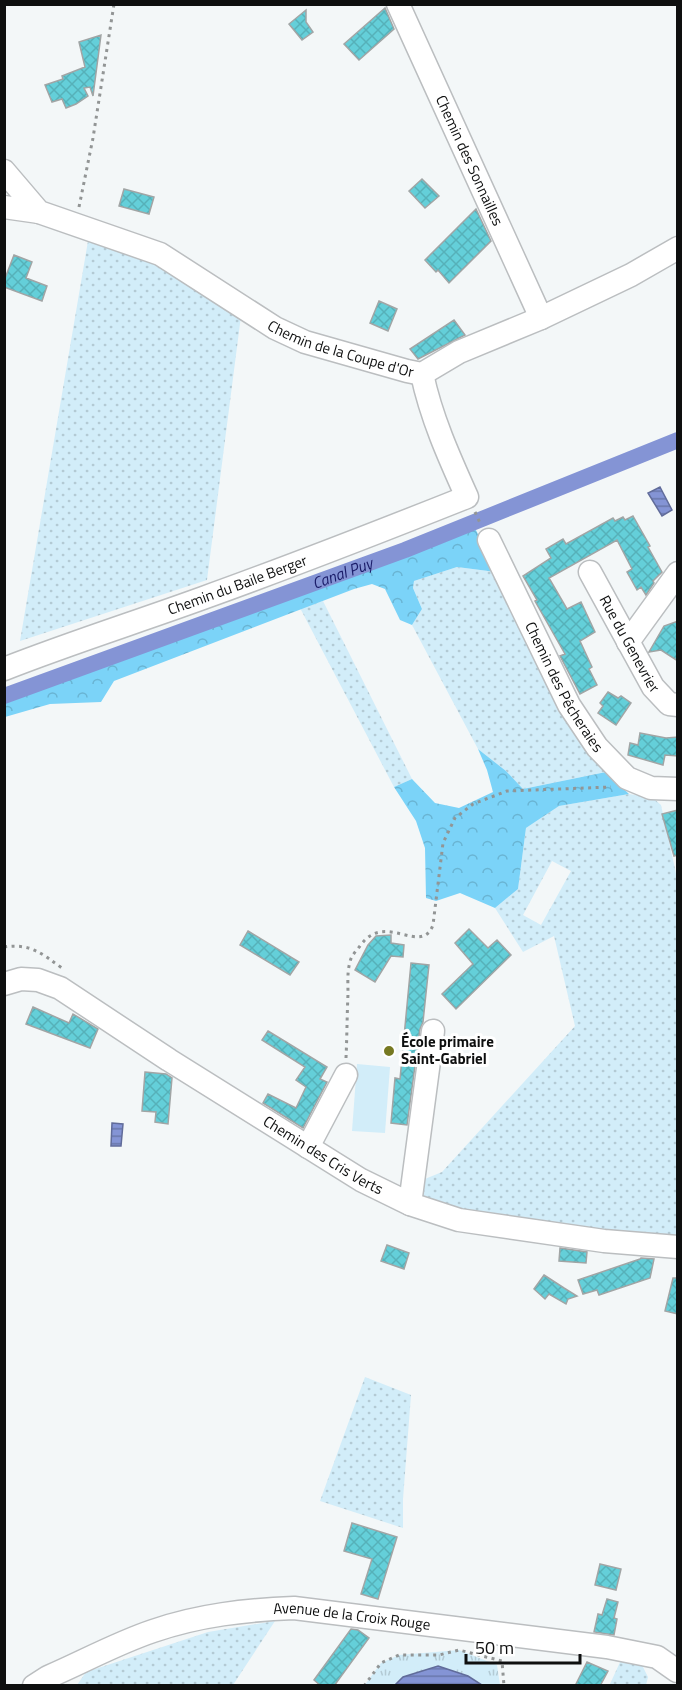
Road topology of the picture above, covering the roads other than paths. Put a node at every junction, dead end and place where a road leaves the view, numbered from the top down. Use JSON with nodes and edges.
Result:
{"nodes":[{"id":1,"x":398,"y":4,"type":"edge"},
{"id":2,"x":4,"y":171,"type":"edge"},
{"id":3,"x":4,"y":207,"type":"edge"},
{"id":4,"x":39,"y":212,"type":"junction"},
{"id":5,"x":678,"y":248,"type":"edge"},
{"id":6,"x":541,"y":318,"type":"junction"},
{"id":7,"x":422,"y":374,"type":"junction"},
{"id":8,"x":485,"y":534,"type":"road end"},
{"id":9,"x":590,"y":572,"type":"dead end"},
{"id":10,"x":678,"y":573,"type":"edge"},
{"id":11,"x":628,"y":642,"type":"junction"},
{"id":12,"x":4,"y":669,"type":"edge"},
{"id":13,"x":678,"y":705,"type":"edge"},
{"id":14,"x":678,"y":789,"type":"edge"},
{"id":15,"x":4,"y":984,"type":"edge"},
{"id":16,"x":433,"y":1032,"type":"dead end"},
{"id":17,"x":346,"y":1075,"type":"road end"},
{"id":18,"x":308,"y":1147,"type":"junction"},
{"id":19,"x":410,"y":1204,"type":"junction"},
{"id":20,"x":678,"y":1248,"type":"edge"},
{"id":21,"x":677,"y":1670,"type":"edge"},
{"id":22,"x":34,"y":1686,"type":"edge"},
{"id":23,"x":666,"y":1686,"type":"edge"}],
"edges":[{"from":1,"to":6,"type":"street","name":"Chemin des Sonnailles"},
{"from":2,"to":4,"type":"street"},
{"from":3,"to":4,"type":"street","name":"Chemin de la Coupe d'Or"},
{"from":4,"to":7,"type":"street","name":"Chemin de la Coupe d'Or"},
{"from":5,"to":6,"type":"street","name":"Chemin de la Coupe d'Or"},
{"from":6,"to":7,"type":"street","name":"Chemin de la Coupe d'Or"},
{"from":7,"to":12,"type":"street","name":"Chemin du Baile Berger"},
{"from":8,"to":14,"type":"street","name":"Chemin des Pêcheraies"},
{"from":9,"to":11,"type":"street","name":"Rue du Genevrier"},
{"from":10,"to":11,"type":"street"},
{"from":11,"to":13,"type":"street","name":"Rue du Genevrier"},
{"from":15,"to":18,"type":"street","name":"Chemin des Cris Verts"},
{"from":16,"to":19,"type":"street"},
{"from":17,"to":18,"type":"street"},
{"from":18,"to":19,"type":"street","name":"Chemin des Cris Verts"},
{"from":19,"to":20,"type":"street","name":"Chemin des Cris Verts"},
{"from":21,"to":22,"type":"street","name":"Avenue de la Croix Rouge"},
{"from":21,"to":23,"type":"street","name":"Avenue de la Croix Rouge"}]}
